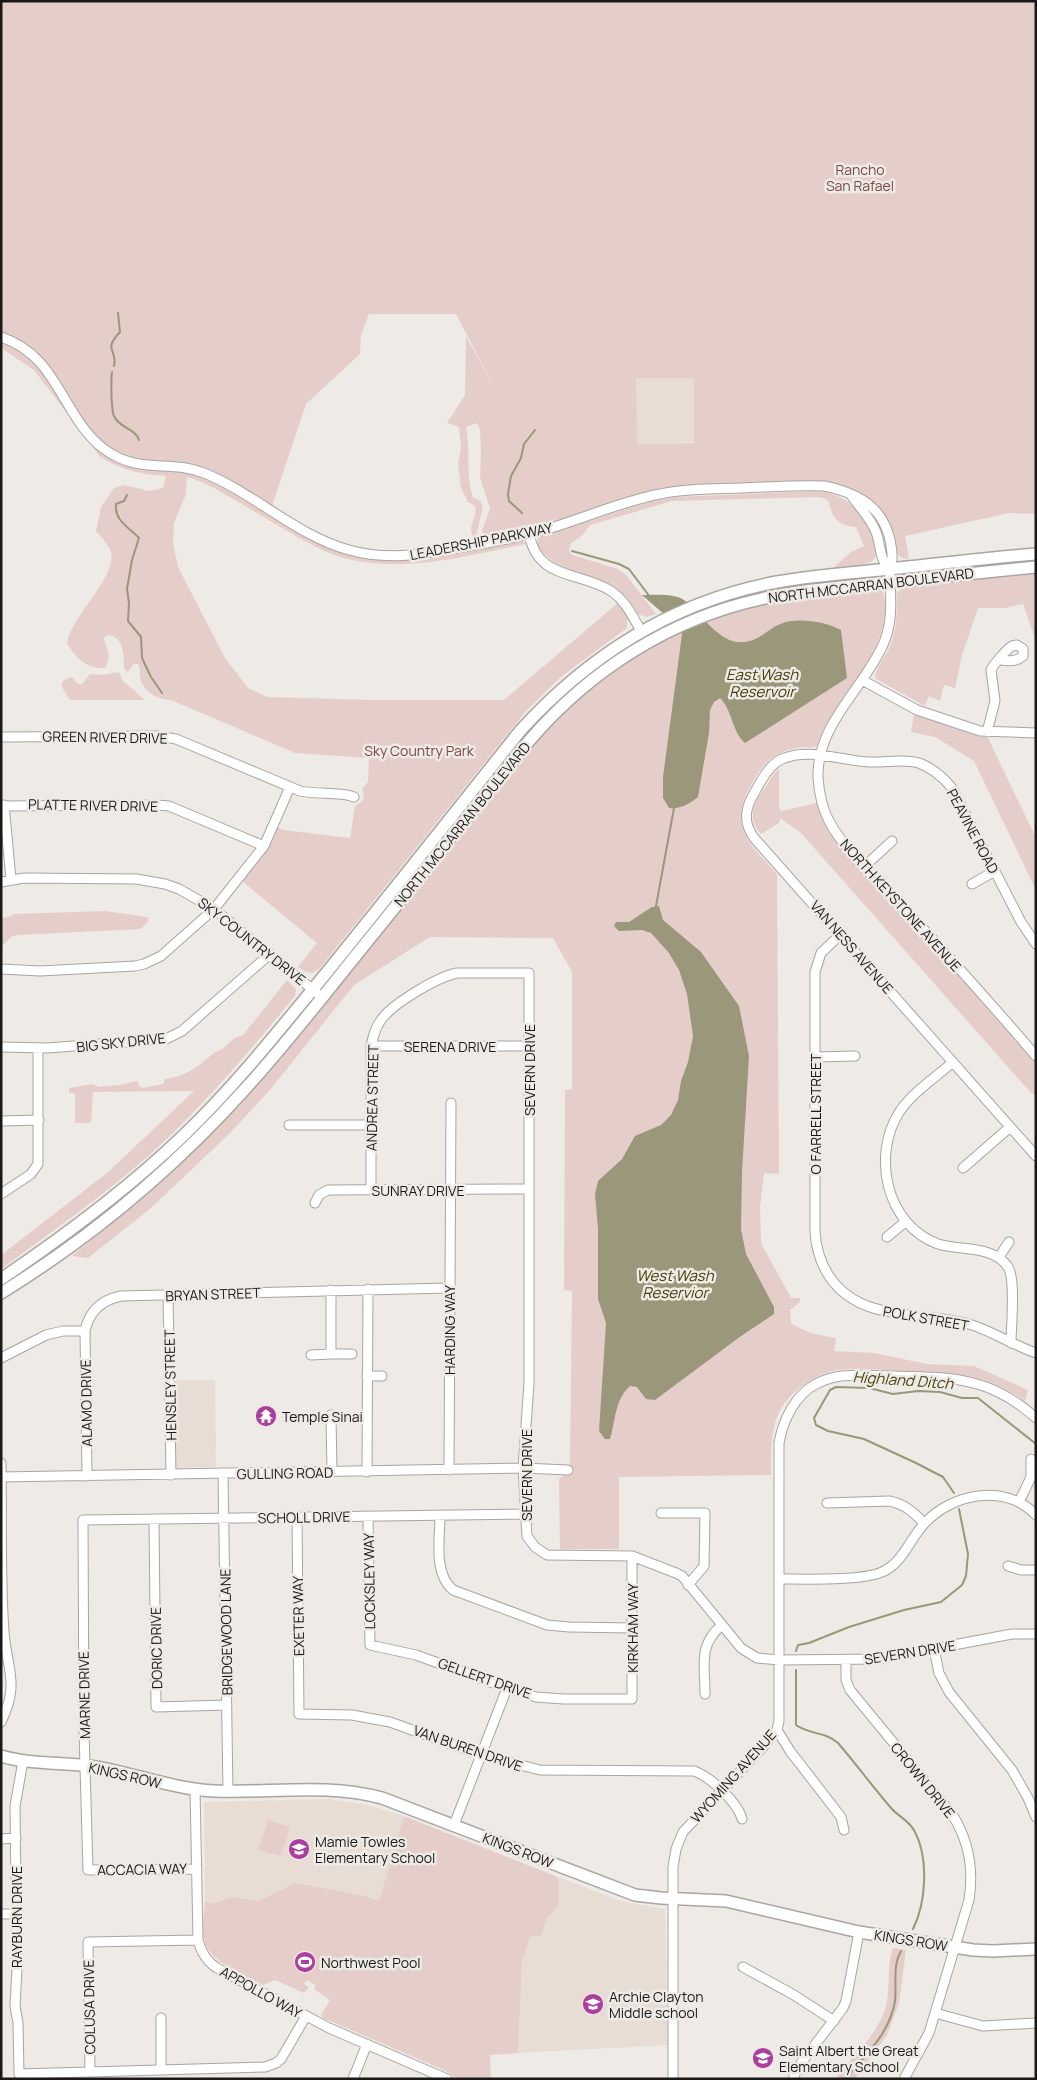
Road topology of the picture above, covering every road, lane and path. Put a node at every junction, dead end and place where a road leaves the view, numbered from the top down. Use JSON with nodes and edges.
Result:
{"nodes":[{"id":1,"x":1,"y":337,"type":"edge"},
{"id":2,"x":529,"y":534,"type":"junction"},
{"id":3,"x":1036,"y":554,"type":"edge"},
{"id":4,"x":1036,"y":567,"type":"edge"},
{"id":5,"x":889,"y":569,"type":"junction"},
{"id":6,"x":890,"y":582,"type":"junction"},
{"id":7,"x":661,"y":620,"type":"junction"},
{"id":8,"x":641,"y":631,"type":"junction"},
{"id":9,"x":648,"y":642,"type":"junction"},
{"id":10,"x":630,"y":652,"type":"junction"},
{"id":11,"x":1000,"y":660,"type":"dead end"},
{"id":12,"x":862,"y":680,"type":"junction"},
{"id":13,"x":987,"y":732,"type":"junction"},
{"id":14,"x":1036,"y":733,"type":"edge"},
{"id":15,"x":1,"y":737,"type":"edge"},
{"id":16,"x":820,"y":756,"type":"junction"},
{"id":17,"x":290,"y":787,"type":"junction"},
{"id":18,"x":354,"y":797,"type":"dead end"},
{"id":19,"x":2,"y":806,"type":"edge"},
{"id":20,"x":892,"y":841,"type":"dead end"},
{"id":21,"x":264,"y":846,"type":"junction"},
{"id":22,"x":865,"y":866,"type":"junction"},
{"id":23,"x":995,"y":871,"type":"junction"},
{"id":24,"x":11,"y":880,"type":"junction"},
{"id":25,"x":1,"y":882,"type":"edge"},
{"id":26,"x":972,"y":884,"type":"dead end"},
{"id":27,"x":214,"y":910,"type":"junction"},
{"id":28,"x":841,"y":934,"type":"junction"},
{"id":29,"x":1036,"y":944,"type":"edge"},
{"id":30,"x":270,"y":954,"type":"junction"},
{"id":31,"x":1,"y":969,"type":"edge"},
{"id":32,"x":529,"y":973,"type":"joint"},
{"id":33,"x":312,"y":989,"type":"junction"},
{"id":34,"x":322,"y":997,"type":"junction"},
{"id":35,"x":1,"y":1046,"type":"edge"},
{"id":36,"x":371,"y":1046,"type":"junction"},
{"id":37,"x":529,"y":1046,"type":"junction"},
{"id":38,"x":38,"y":1049,"type":"junction"},
{"id":39,"x":855,"y":1056,"type":"dead end"},
{"id":40,"x":1036,"y":1056,"type":"edge"},
{"id":41,"x":815,"y":1057,"type":"junction"},
{"id":42,"x":954,"y":1062,"type":"junction"},
{"id":43,"x":451,"y":1103,"type":"dead end"},
{"id":44,"x":39,"y":1120,"type":"junction"},
{"id":45,"x":1,"y":1121,"type":"edge"},
{"id":46,"x":289,"y":1125,"type":"dead end"},
{"id":47,"x":371,"y":1125,"type":"junction"},
{"id":48,"x":1010,"y":1127,"type":"junction"},
{"id":49,"x":1036,"y":1156,"type":"edge"},
{"id":50,"x":963,"y":1168,"type":"dead end"},
{"id":51,"x":528,"y":1189,"type":"junction"},
{"id":52,"x":371,"y":1190,"type":"junction"},
{"id":53,"x":451,"y":1191,"type":"junction"},
{"id":54,"x":1,"y":1194,"type":"edge"},
{"id":55,"x":116,"y":1196,"type":"junction"},
{"id":56,"x":315,"y":1203,"type":"dead end"},
{"id":57,"x":124,"y":1205,"type":"junction"},
{"id":58,"x":905,"y":1222,"type":"junction"},
{"id":59,"x":887,"y":1237,"type":"dead end"},
{"id":60,"x":1009,"y":1242,"type":"dead end"},
{"id":61,"x":999,"y":1257,"type":"junction"},
{"id":62,"x":1,"y":1279,"type":"edge"},
{"id":63,"x":449,"y":1288,"type":"junction"},
{"id":64,"x":368,"y":1289,"type":"junction"},
{"id":65,"x":331,"y":1290,"type":"junction"},
{"id":66,"x":1,"y":1293,"type":"edge"},
{"id":67,"x":845,"y":1294,"type":"joint"},
{"id":68,"x":168,"y":1295,"type":"junction"},
{"id":69,"x":85,"y":1331,"type":"junction"},
{"id":70,"x":1011,"y":1343,"type":"junction"},
{"id":71,"x":1036,"y":1353,"type":"edge"},
{"id":72,"x":331,"y":1354,"type":"junction"},
{"id":73,"x":352,"y":1354,"type":"dead end"},
{"id":74,"x":311,"y":1355,"type":"dead end"},
{"id":75,"x":1,"y":1358,"type":"edge"},
{"id":76,"x":367,"y":1376,"type":"junction"},
{"id":77,"x":382,"y":1376,"type":"dead end"},
{"id":78,"x":331,"y":1415,"type":"dead end"},
{"id":79,"x":1036,"y":1418,"type":"edge"},
{"id":80,"x":1031,"y":1459,"type":"dead end"},
{"id":81,"x":1,"y":1463,"type":"edge"},
{"id":82,"x":523,"y":1468,"type":"junction"},
{"id":83,"x":449,"y":1470,"type":"junction"},
{"id":84,"x":568,"y":1470,"type":"dead end"},
{"id":85,"x":332,"y":1472,"type":"junction"},
{"id":86,"x":367,"y":1472,"type":"junction"},
{"id":87,"x":223,"y":1474,"type":"junction"},
{"id":88,"x":171,"y":1475,"type":"junction"},
{"id":89,"x":87,"y":1476,"type":"junction"},
{"id":90,"x":2,"y":1477,"type":"edge"},
{"id":91,"x":1019,"y":1502,"type":"junction"},
{"id":92,"x":827,"y":1503,"type":"dead end"},
{"id":93,"x":661,"y":1513,"type":"dead end"},
{"id":94,"x":525,"y":1514,"type":"junction"},
{"id":95,"x":440,"y":1515,"type":"junction"},
{"id":96,"x":1036,"y":1515,"type":"edge"},
{"id":97,"x":368,"y":1516,"type":"junction"},
{"id":98,"x":296,"y":1517,"type":"junction"},
{"id":99,"x":224,"y":1518,"type":"junction"},
{"id":100,"x":154,"y":1519,"type":"junction"},
{"id":101,"x":83,"y":1520,"type":"joint"},
{"id":102,"x":924,"y":1523,"type":"junction"},
{"id":103,"x":632,"y":1556,"type":"junction"},
{"id":104,"x":1008,"y":1566,"type":"dead end"},
{"id":105,"x":1036,"y":1570,"type":"edge"},
{"id":106,"x":780,"y":1579,"type":"junction"},
{"id":107,"x":688,"y":1585,"type":"junction"},
{"id":108,"x":722,"y":1625,"type":"junction"},
{"id":109,"x":632,"y":1628,"type":"junction"},
{"id":110,"x":1036,"y":1634,"type":"edge"},
{"id":111,"x":370,"y":1645,"type":"joint"},
{"id":112,"x":934,"y":1649,"type":"junction"},
{"id":113,"x":780,"y":1660,"type":"junction"},
{"id":114,"x":846,"y":1660,"type":"junction"},
{"id":115,"x":507,"y":1688,"type":"junction"},
{"id":116,"x":705,"y":1694,"type":"dead end"},
{"id":117,"x":632,"y":1699,"type":"joint"},
{"id":118,"x":226,"y":1705,"type":"junction"},
{"id":119,"x":299,"y":1714,"type":"joint"},
{"id":120,"x":1,"y":1722,"type":"edge"},
{"id":121,"x":777,"y":1730,"type":"junction"},
{"id":122,"x":481,"y":1755,"type":"junction"},
{"id":123,"x":1,"y":1756,"type":"edge"},
{"id":124,"x":23,"y":1761,"type":"junction"},
{"id":125,"x":85,"y":1765,"type":"junction"},
{"id":126,"x":195,"y":1789,"type":"junction"},
{"id":127,"x":228,"y":1791,"type":"junction"},
{"id":128,"x":721,"y":1791,"type":"junction"},
{"id":129,"x":1036,"y":1817,"type":"edge"},
{"id":130,"x":742,"y":1819,"type":"dead end"},
{"id":131,"x":454,"y":1825,"type":"junction"},
{"id":132,"x":844,"y":1830,"type":"dead end"},
{"id":133,"x":1,"y":1838,"type":"edge"},
{"id":134,"x":16,"y":1838,"type":"junction"},
{"id":135,"x":196,"y":1869,"type":"junction"},
{"id":136,"x":88,"y":1870,"type":"joint"},
{"id":137,"x":674,"y":1898,"type":"junction"},
{"id":138,"x":1,"y":1914,"type":"edge"},
{"id":139,"x":17,"y":1914,"type":"junction"},
{"id":140,"x":860,"y":1932,"type":"junction"},
{"id":141,"x":198,"y":1940,"type":"junction"},
{"id":142,"x":954,"y":1947,"type":"junction"},
{"id":143,"x":1036,"y":1949,"type":"edge"},
{"id":144,"x":743,"y":1967,"type":"dead end"},
{"id":145,"x":935,"y":2013,"type":"junction"},
{"id":146,"x":306,"y":2016,"type":"junction"},
{"id":147,"x":161,"y":2018,"type":"dead end"},
{"id":148,"x":834,"y":2020,"type":"junction"},
{"id":149,"x":1036,"y":2023,"type":"edge"},
{"id":150,"x":366,"y":2044,"type":"junction"},
{"id":151,"x":161,"y":2070,"type":"junction"},
{"id":152,"x":90,"y":2072,"type":"junction"},
{"id":153,"x":353,"y":2079,"type":"edge"},
{"id":154,"x":447,"y":2079,"type":"edge"},
{"id":155,"x":673,"y":2079,"type":"edge"},
{"id":156,"x":794,"y":2079,"type":"edge"},
{"id":157,"x":904,"y":2079,"type":"edge"}],
"edges":[{"from":1,"to":2,"type":"street","name":"LEADERSHIP PARKWAY"},
{"from":2,"to":5,"type":"street","name":"LEADERSHIP PARKWAY"},
{"from":2,"to":8,"type":"street"},
{"from":3,"to":5,"type":"main road","name":"NORTH MCCARRAN BOULEVARD"},
{"from":4,"to":6,"type":"main road","name":"NORTH MCCARRAN BOULEVARD"},
{"from":5,"to":6,"type":"street","name":"NORTH KEYSTONE AVENUE"},
{"from":5,"to":7,"type":"main road","name":"NORTH MCCARRAN BOULEVARD"},
{"from":6,"to":9,"type":"main road","name":"NORTH MCCARRAN BOULEVARD"},
{"from":6,"to":12,"type":"street","name":"NORTH KEYSTONE AVENUE"},
{"from":7,"to":8,"type":"main road","name":"NORTH MCCARRAN BOULEVARD"},
{"from":7,"to":9,"type":"main road"},
{"from":8,"to":10,"type":"main road"},
{"from":8,"to":33,"type":"main road","name":"NORTH MCCARRAN BOULEVARD"},
{"from":9,"to":10,"type":"main road","name":"NORTH MCCARRAN BOULEVARD"},
{"from":10,"to":34,"type":"main road","name":"NORTH MCCARRAN BOULEVARD"},
{"from":11,"to":13,"type":"street"},
{"from":12,"to":13,"type":"street"},
{"from":12,"to":16,"type":"street","name":"NORTH KEYSTONE AVENUE"},
{"from":13,"to":14,"type":"street"},
{"from":15,"to":17,"type":"street","name":"GREEN RIVER DRIVE"},
{"from":16,"to":22,"type":"street","name":"NORTH KEYSTONE AVENUE"},
{"from":16,"to":23,"type":"street","name":"PEAVINE ROAD"},
{"from":16,"to":28,"type":"street","name":"VAN NESS AVENUE"},
{"from":17,"to":18,"type":"street","name":"GREEN RIVER DRIVE"},
{"from":17,"to":21,"type":"street"},
{"from":19,"to":21,"type":"street","name":"PLATTE RIVER DRIVE"},
{"from":19,"to":24,"type":"street"},
{"from":20,"to":22,"type":"street"},
{"from":21,"to":27,"type":"street"},
{"from":22,"to":40,"type":"street","name":"NORTH KEYSTONE AVENUE"},
{"from":23,"to":26,"type":"street"},
{"from":23,"to":29,"type":"street","name":"PEAVINE ROAD"},
{"from":24,"to":25,"type":"street","name":"SKY COUNTRY DRIVE"},
{"from":24,"to":27,"type":"street","name":"SKY COUNTRY DRIVE"},
{"from":27,"to":30,"type":"street","name":"SKY COUNTRY DRIVE"},
{"from":27,"to":31,"type":"street"},
{"from":28,"to":41,"type":"street","name":"O FARRELL STREET"},
{"from":28,"to":42,"type":"street","name":"VAN NESS AVENUE"},
{"from":30,"to":33,"type":"street","name":"SKY COUNTRY DRIVE"},
{"from":30,"to":38,"type":"street","name":"BIG SKY DRIVE"},
{"from":32,"to":36,"type":"street","name":"ANDREA STREET"},
{"from":32,"to":37,"type":"street","name":"SEVERN DRIVE"},
{"from":33,"to":34,"type":"street","name":"SKY COUNTRY DRIVE"},
{"from":33,"to":55,"type":"main road","name":"NORTH MCCARRAN BOULEVARD"},
{"from":34,"to":57,"type":"main road","name":"NORTH MCCARRAN BOULEVARD"},
{"from":35,"to":38,"type":"street","name":"BIG SKY DRIVE"},
{"from":36,"to":37,"type":"street","name":"SERENA DRIVE"},
{"from":36,"to":47,"type":"street","name":"ANDREA STREET"},
{"from":37,"to":51,"type":"street","name":"SEVERN DRIVE"},
{"from":38,"to":44,"type":"street"},
{"from":39,"to":41,"type":"street"},
{"from":41,"to":67,"type":"street","name":"O FARRELL STREET"},
{"from":42,"to":48,"type":"street","name":"VAN NESS AVENUE"},
{"from":42,"to":58,"type":"street"},
{"from":43,"to":53,"type":"street","name":"HARDING WAY"},
{"from":44,"to":45,"type":"street"},
{"from":44,"to":54,"type":"street"},
{"from":46,"to":47,"type":"street"},
{"from":47,"to":52,"type":"street","name":"ANDREA STREET"},
{"from":48,"to":49,"type":"street","name":"VAN NESS AVENUE"},
{"from":48,"to":50,"type":"street"},
{"from":51,"to":53,"type":"street","name":"SUNRAY DRIVE"},
{"from":51,"to":82,"type":"street","name":"SEVERN DRIVE"},
{"from":52,"to":53,"type":"street","name":"SUNRAY DRIVE"},
{"from":52,"to":56,"type":"street","name":"SUNRAY DRIVE"},
{"from":53,"to":63,"type":"street","name":"HARDING WAY"},
{"from":55,"to":57,"type":"main road"},
{"from":55,"to":62,"type":"main road","name":"NORTH MCCARRAN BOULEVARD"},
{"from":57,"to":66,"type":"main road","name":"NORTH MCCARRAN BOULEVARD"},
{"from":58,"to":59,"type":"street"},
{"from":58,"to":61,"type":"street"},
{"from":60,"to":61,"type":"street"},
{"from":61,"to":70,"type":"street"},
{"from":63,"to":64,"type":"street","name":"BRYAN STREET"},
{"from":63,"to":83,"type":"street","name":"HARDING WAY"},
{"from":64,"to":65,"type":"street","name":"BRYAN STREET"},
{"from":64,"to":76,"type":"street"},
{"from":65,"to":68,"type":"street","name":"BRYAN STREET"},
{"from":65,"to":72,"type":"street"},
{"from":67,"to":70,"type":"street","name":"POLK STREET"},
{"from":68,"to":69,"type":"street","name":"BRYAN STREET"},
{"from":68,"to":88,"type":"street","name":"HENSLEY STREET"},
{"from":69,"to":75,"type":"street"},
{"from":69,"to":89,"type":"street","name":"ALAMO DRIVE"},
{"from":70,"to":71,"type":"street","name":"POLK STREET"},
{"from":72,"to":73,"type":"street"},
{"from":72,"to":74,"type":"street"},
{"from":76,"to":77,"type":"street"},
{"from":76,"to":86,"type":"street"},
{"from":78,"to":85,"type":"street"},
{"from":79,"to":106,"type":"street","name":"WYOMING AVENUE"},
{"from":80,"to":91,"type":"street"},
{"from":81,"to":90,"type":"street"},
{"from":82,"to":83,"type":"street","name":"GULLING ROAD"},
{"from":82,"to":84,"type":"street","name":"GULLING ROAD"},
{"from":82,"to":94,"type":"street","name":"SEVERN DRIVE"},
{"from":83,"to":86,"type":"street","name":"GULLING ROAD"},
{"from":85,"to":86,"type":"street","name":"GULLING ROAD"},
{"from":85,"to":87,"type":"street","name":"GULLING ROAD"},
{"from":87,"to":88,"type":"street","name":"GULLING ROAD"},
{"from":87,"to":99,"type":"street","name":"BRIDGEWOOD LANE"},
{"from":88,"to":89,"type":"street","name":"GULLING ROAD"},
{"from":89,"to":90,"type":"street","name":"GULLING ROAD"},
{"from":90,"to":120,"type":"street"},
{"from":91,"to":96,"type":"street"},
{"from":91,"to":102,"type":"street"},
{"from":92,"to":102,"type":"street"},
{"from":93,"to":107,"type":"street"},
{"from":94,"to":95,"type":"street","name":"SCHOLL DRIVE"},
{"from":94,"to":103,"type":"street","name":"SEVERN DRIVE"},
{"from":95,"to":97,"type":"street","name":"SCHOLL DRIVE"},
{"from":95,"to":109,"type":"street"},
{"from":97,"to":98,"type":"street","name":"SCHOLL DRIVE"},
{"from":97,"to":111,"type":"street","name":"LOCKSLEY WAY"},
{"from":98,"to":99,"type":"street","name":"SCHOLL DRIVE"},
{"from":98,"to":119,"type":"street","name":"EXETER WAY"},
{"from":99,"to":100,"type":"street","name":"SCHOLL DRIVE"},
{"from":99,"to":118,"type":"street","name":"BRIDGEWOOD LANE"},
{"from":100,"to":101,"type":"street","name":"SCHOLL DRIVE"},
{"from":100,"to":118,"type":"street","name":"DORIC DRIVE"},
{"from":101,"to":125,"type":"street","name":"MARNE DRIVE"},
{"from":102,"to":106,"type":"street"},
{"from":103,"to":107,"type":"street","name":"SEVERN DRIVE"},
{"from":103,"to":109,"type":"street","name":"KIRKHAM WAY"},
{"from":104,"to":105,"type":"street"},
{"from":106,"to":113,"type":"street","name":"WYOMING AVENUE"},
{"from":107,"to":108,"type":"street","name":"SEVERN DRIVE"},
{"from":108,"to":113,"type":"street","name":"SEVERN DRIVE"},
{"from":108,"to":116,"type":"street"},
{"from":109,"to":117,"type":"street","name":"KIRKHAM WAY"},
{"from":110,"to":112,"type":"street","name":"SEVERN DRIVE"},
{"from":111,"to":115,"type":"street","name":"GELLERT DRIVE"},
{"from":112,"to":114,"type":"street","name":"SEVERN DRIVE"},
{"from":112,"to":129,"type":"street"},
{"from":113,"to":114,"type":"street","name":"SEVERN DRIVE"},
{"from":113,"to":121,"type":"street","name":"WYOMING AVENUE"},
{"from":114,"to":142,"type":"street","name":"CROWN DRIVE"},
{"from":115,"to":117,"type":"street","name":"GELLERT DRIVE"},
{"from":115,"to":122,"type":"street"},
{"from":118,"to":127,"type":"street","name":"BRIDGEWOOD LANE"},
{"from":119,"to":122,"type":"street","name":"VAN BUREN DRIVE"},
{"from":121,"to":128,"type":"street","name":"WYOMING AVENUE"},
{"from":121,"to":132,"type":"street"},
{"from":122,"to":128,"type":"street","name":"VAN BUREN DRIVE"},
{"from":122,"to":131,"type":"street"},
{"from":123,"to":124,"type":"main road","name":"KINGS ROW"},
{"from":124,"to":125,"type":"main road","name":"KINGS ROW"},
{"from":124,"to":134,"type":"street","name":"RAYBURN DRIVE"},
{"from":125,"to":126,"type":"main road","name":"KINGS ROW"},
{"from":125,"to":136,"type":"street","name":"MARNE DRIVE"},
{"from":126,"to":127,"type":"main road","name":"KINGS ROW"},
{"from":126,"to":135,"type":"street","name":"APPOLLO WAY"},
{"from":127,"to":131,"type":"main road","name":"KINGS ROW"},
{"from":128,"to":130,"type":"street","name":"VAN BUREN DRIVE"},
{"from":128,"to":137,"type":"street","name":"WYOMING AVENUE"},
{"from":131,"to":137,"type":"main road","name":"KINGS ROW"},
{"from":133,"to":134,"type":"street"},
{"from":134,"to":139,"type":"street","name":"RAYBURN DRIVE"},
{"from":135,"to":136,"type":"street","name":"ACCACIA WAY"},
{"from":135,"to":141,"type":"street","name":"APPOLLO WAY"},
{"from":137,"to":140,"type":"main road","name":"KINGS ROW"},
{"from":137,"to":155,"type":"street","name":"WYOMING AVENUE"},
{"from":138,"to":139,"type":"street"},
{"from":139,"to":152,"type":"street","name":"RAYBURN DRIVE"},
{"from":140,"to":142,"type":"main road","name":"KINGS ROW"},
{"from":140,"to":148,"type":"street"},
{"from":141,"to":146,"type":"street","name":"APPOLLO WAY"},
{"from":141,"to":152,"type":"street","name":"COLUSA DRIVE"},
{"from":142,"to":143,"type":"main road","name":"KINGS ROW"},
{"from":142,"to":145,"type":"street","name":"CROWN DRIVE"},
{"from":144,"to":148,"type":"street"},
{"from":145,"to":149,"type":"street"},
{"from":145,"to":157,"type":"street","name":"CROWN DRIVE"},
{"from":146,"to":150,"type":"street","name":"APPOLLO WAY"},
{"from":146,"to":151,"type":"street"},
{"from":147,"to":151,"type":"street"},
{"from":148,"to":156,"type":"street"},
{"from":150,"to":153,"type":"street"},
{"from":150,"to":154,"type":"street","name":"APPOLLO WAY"},
{"from":151,"to":152,"type":"street"}]}
